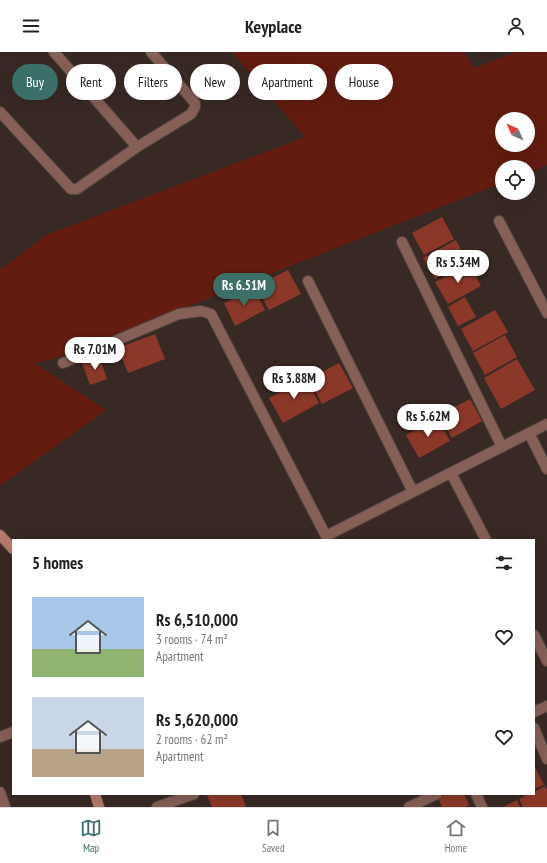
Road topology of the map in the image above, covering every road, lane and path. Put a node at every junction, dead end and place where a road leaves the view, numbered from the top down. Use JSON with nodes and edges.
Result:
{"nodes":[{"id":1,"x":54,"y":52,"type":"edge"},
{"id":2,"x":151,"y":52,"type":"edge"},
{"id":3,"x":0,"y":112,"type":"edge"},
{"id":4,"x":137,"y":147,"type":"junction"},
{"id":5,"x":499,"y":220,"type":"dead end"},
{"id":6,"x":402,"y":242,"type":"dead end"},
{"id":7,"x":308,"y":281,"type":"dead end"},
{"id":8,"x":547,"y":313,"type":"edge"},
{"id":9,"x":63,"y":363,"type":"dead end"},
{"id":10,"x":547,"y":424,"type":"edge"},
{"id":11,"x":528,"y":433,"type":"junction"},
{"id":12,"x":502,"y":447,"type":"junction"},
{"id":13,"x":547,"y":469,"type":"edge"},
{"id":14,"x":451,"y":472,"type":"junction"},
{"id":15,"x":413,"y":492,"type":"junction"},
{"id":16,"x":0,"y":535,"type":"edge"},
{"id":17,"x":485,"y":539,"type":"edge"},
{"id":18,"x":12,"y":548,"type":"edge"},
{"id":19,"x":535,"y":638,"type":"edge"},
{"id":20,"x":547,"y":661,"type":"edge"},
{"id":21,"x":547,"y":706,"type":"edge"},
{"id":22,"x":535,"y":712,"type":"edge"},
{"id":23,"x":535,"y":730,"type":"edge"},
{"id":24,"x":12,"y":732,"type":"edge"},
{"id":25,"x":0,"y":737,"type":"edge"},
{"id":26,"x":547,"y":759,"type":"edge"},
{"id":27,"x":0,"y":792,"type":"edge"},
{"id":28,"x":95,"y":795,"type":"edge"},
{"id":29,"x":191,"y":795,"type":"edge"},
{"id":30,"x":435,"y":795,"type":"edge"},
{"id":31,"x":476,"y":795,"type":"edge"},
{"id":32,"x":5,"y":807,"type":"edge"},
{"id":33,"x":99,"y":807,"type":"edge"},
{"id":34,"x":157,"y":807,"type":"edge"},
{"id":35,"x":409,"y":807,"type":"edge"},
{"id":36,"x":482,"y":807,"type":"edge"}],
"edges":[{"from":1,"to":4,"type":"street"},
{"from":2,"to":4,"type":"street"},
{"from":3,"to":4,"type":"street"},
{"from":5,"to":8,"type":"street"},
{"from":6,"to":12,"type":"street"},
{"from":7,"to":15,"type":"street"},
{"from":9,"to":15,"type":"street"},
{"from":10,"to":11,"type":"street"},
{"from":11,"to":12,"type":"street"},
{"from":11,"to":13,"type":"street"},
{"from":12,"to":14,"type":"street"},
{"from":14,"to":15,"type":"street"},
{"from":14,"to":17,"type":"street"},
{"from":16,"to":18,"type":"street"},
{"from":19,"to":20,"type":"street"},
{"from":21,"to":22,"type":"street"},
{"from":23,"to":26,"type":"street"},
{"from":24,"to":25,"type":"street"},
{"from":27,"to":32,"type":"street"},
{"from":28,"to":33,"type":"street"},
{"from":29,"to":34,"type":"street"},
{"from":30,"to":35,"type":"street"},
{"from":31,"to":36,"type":"street"}]}
